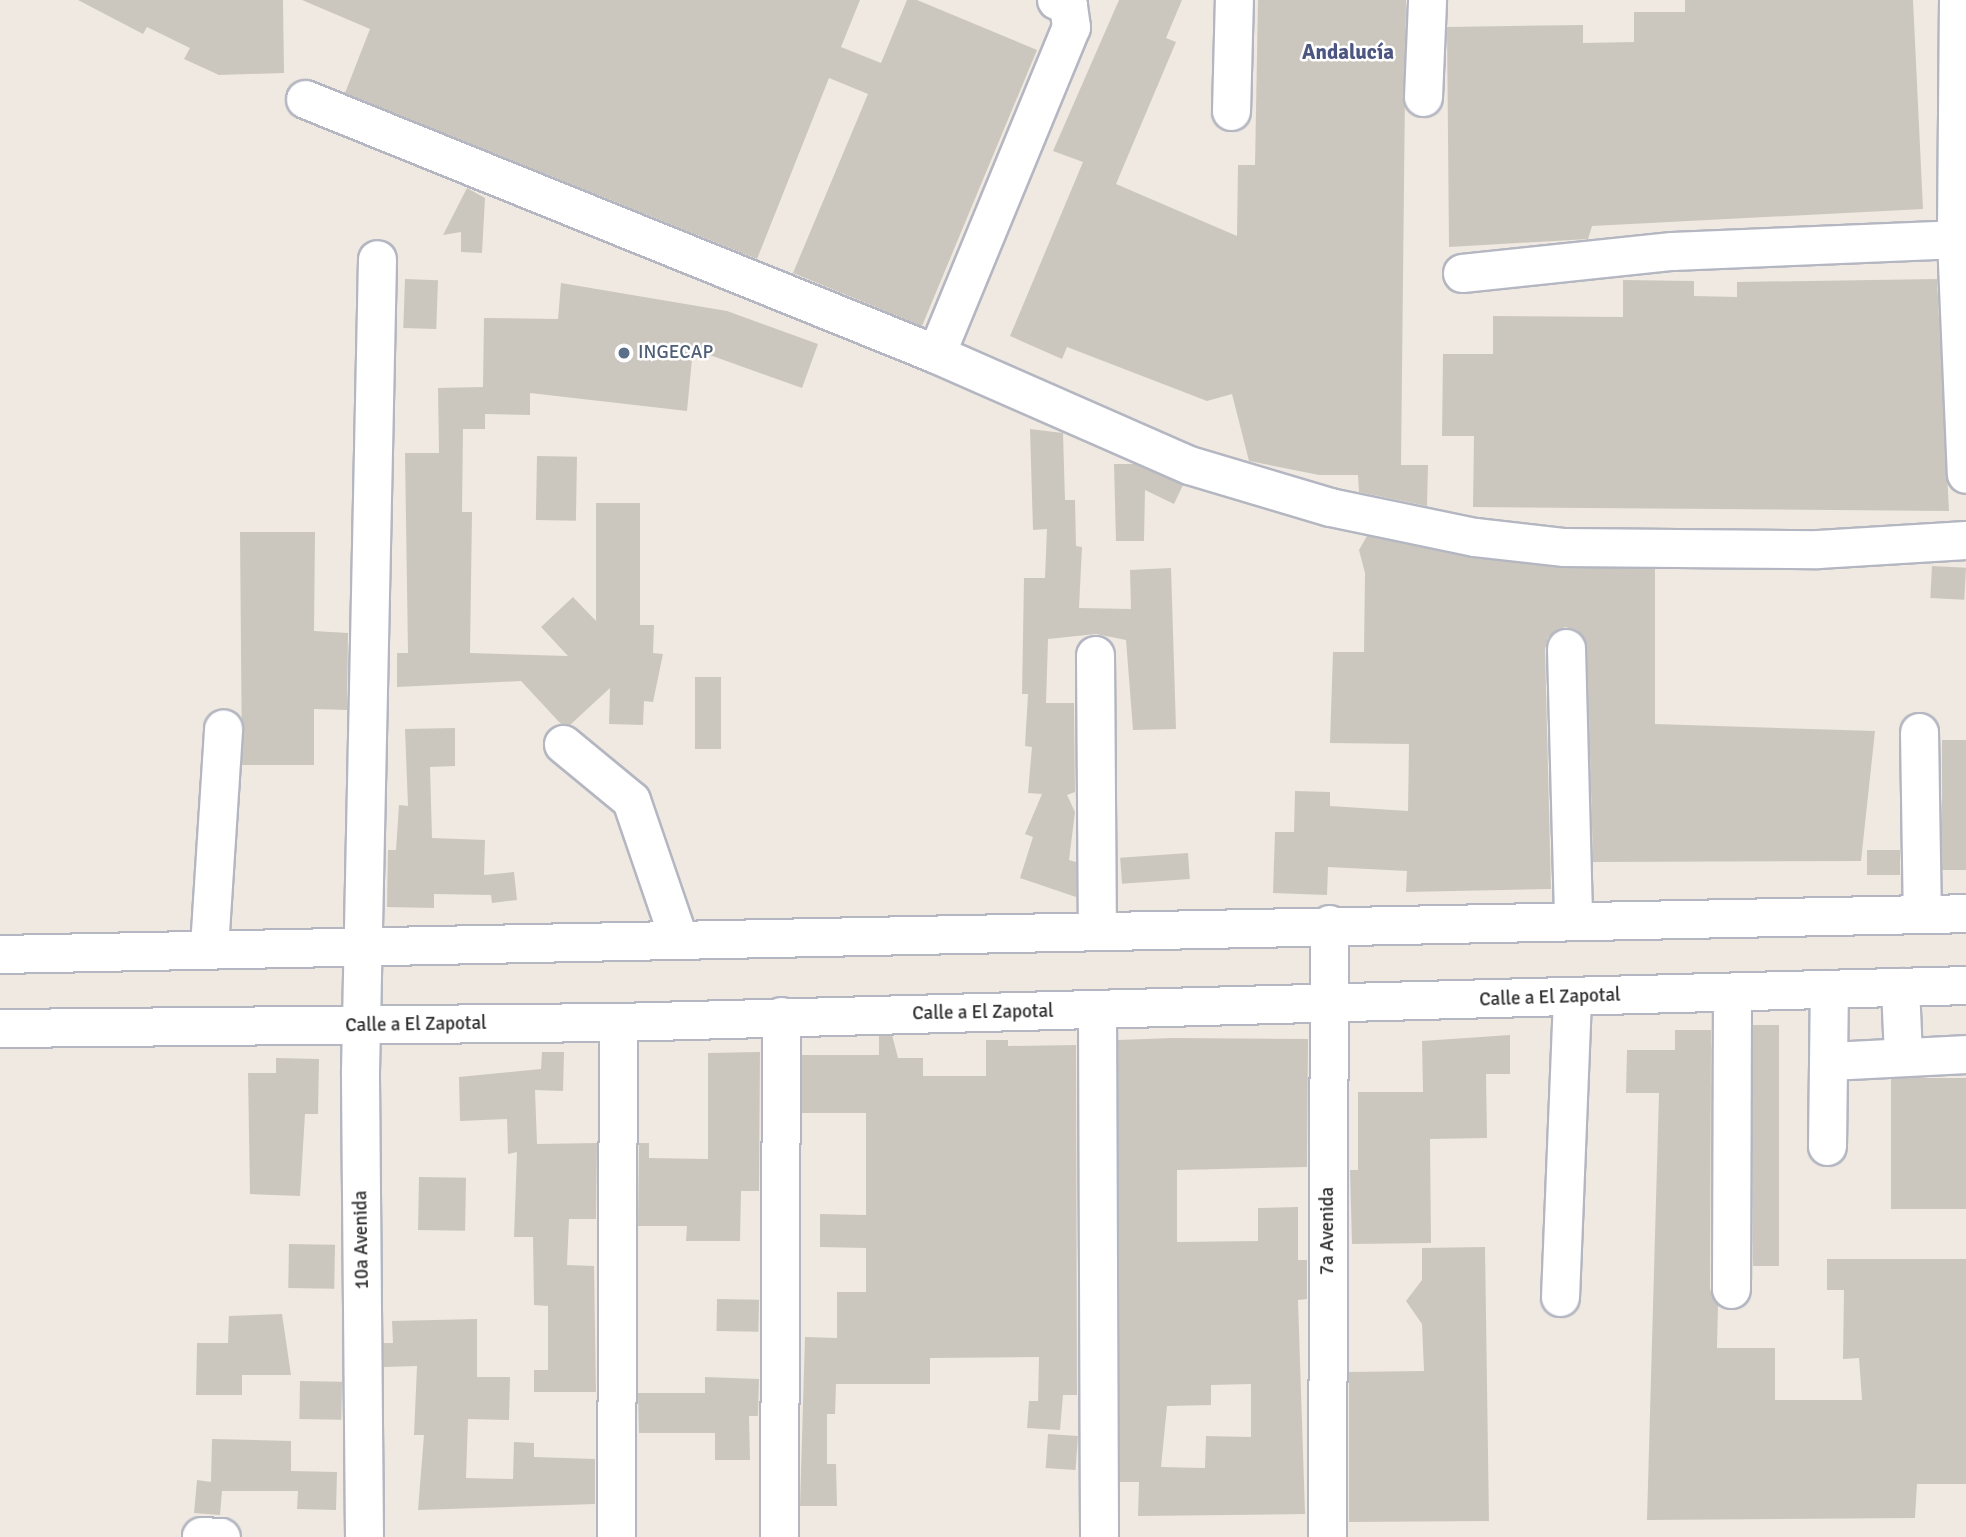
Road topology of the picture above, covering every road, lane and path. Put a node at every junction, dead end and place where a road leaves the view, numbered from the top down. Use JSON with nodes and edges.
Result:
{"nodes":[{"id":1,"x":1056,"y":0,"type":"edge"},
{"id":2,"x":1234,"y":0,"type":"edge"},
{"id":3,"x":1427,"y":0,"type":"edge"},
{"id":4,"x":1958,"y":0,"type":"edge"},
{"id":5,"x":1423,"y":97,"type":"dead end"},
{"id":6,"x":305,"y":99,"type":"dead end"},
{"id":7,"x":1231,"y":111,"type":"dead end"},
{"id":8,"x":1956,"y":239,"type":"junction"},
{"id":9,"x":377,"y":260,"type":"dead end"},
{"id":10,"x":1462,"y":273,"type":"dead end"},
{"id":11,"x":936,"y":354,"type":"junction"},
{"id":12,"x":1966,"y":474,"type":"edge"},
{"id":13,"x":1966,"y":540,"type":"edge"},
{"id":14,"x":1566,"y":648,"type":"dead end"},
{"id":15,"x":1095,"y":655,"type":"dead end"},
{"id":16,"x":223,"y":728,"type":"dead end"},
{"id":17,"x":1919,"y":732,"type":"dead end"},
{"id":18,"x":563,"y":744,"type":"dead end"},
{"id":19,"x":1922,"y":913,"type":"junction"},
{"id":20,"x":1966,"y":913,"type":"edge"},
{"id":21,"x":1573,"y":920,"type":"junction"},
{"id":22,"x":1329,"y":924,"type":"junction"},
{"id":23,"x":1097,"y":929,"type":"junction"},
{"id":24,"x":678,"y":937,"type":"junction"},
{"id":25,"x":363,"y":942,"type":"junction"},
{"id":26,"x":209,"y":947,"type":"junction"},
{"id":27,"x":0,"y":954,"type":"edge"},
{"id":28,"x":1966,"y":985,"type":"edge"},
{"id":29,"x":1900,"y":987,"type":"junction"},
{"id":30,"x":1829,"y":989,"type":"junction"},
{"id":31,"x":1732,"y":992,"type":"junction"},
{"id":32,"x":1572,"y":997,"type":"junction"},
{"id":33,"x":1329,"y":1004,"type":"junction"},
{"id":34,"x":1097,"y":1011,"type":"junction"},
{"id":35,"x":781,"y":1016,"type":"junction"},
{"id":36,"x":618,"y":1022,"type":"junction"},
{"id":37,"x":361,"y":1026,"type":"junction"},
{"id":38,"x":0,"y":1028,"type":"edge"},
{"id":39,"x":1966,"y":1054,"type":"edge"},
{"id":40,"x":1903,"y":1056,"type":"junction"},
{"id":41,"x":1829,"y":1061,"type":"junction"},
{"id":42,"x":1827,"y":1146,"type":"dead end"},
{"id":43,"x":1731,"y":1289,"type":"dead end"},
{"id":44,"x":1560,"y":1297,"type":"dead end"},
{"id":45,"x":201,"y":1536,"type":"edge"},
{"id":46,"x":221,"y":1537,"type":"edge"},
{"id":47,"x":364,"y":1537,"type":"edge"},
{"id":48,"x":616,"y":1537,"type":"edge"},
{"id":49,"x":779,"y":1537,"type":"edge"},
{"id":50,"x":1098,"y":1537,"type":"edge"},
{"id":51,"x":1327,"y":1537,"type":"edge"}],
"edges":[{"from":1,"to":11,"type":"street"},
{"from":2,"to":7,"type":"street"},
{"from":3,"to":5,"type":"street"},
{"from":4,"to":8,"type":"street"},
{"from":6,"to":11,"type":"street"},
{"from":8,"to":10,"type":"street"},
{"from":8,"to":12,"type":"street"},
{"from":9,"to":25,"type":"street","name":"10a Avenida"},
{"from":11,"to":13,"type":"street"},
{"from":14,"to":21,"type":"street"},
{"from":15,"to":23,"type":"street"},
{"from":16,"to":26,"type":"street"},
{"from":17,"to":19,"type":"street"},
{"from":18,"to":24,"type":"street"},
{"from":19,"to":20,"type":"street"},
{"from":19,"to":21,"type":"street"},
{"from":21,"to":22,"type":"street"},
{"from":22,"to":23,"type":"street"},
{"from":22,"to":33,"type":"street","name":"7a Avenida"},
{"from":23,"to":24,"type":"street"},
{"from":24,"to":25,"type":"street"},
{"from":25,"to":26,"type":"street"},
{"from":25,"to":37,"type":"street","name":"10a Avenida"},
{"from":26,"to":27,"type":"street"},
{"from":28,"to":29,"type":"street","name":"Calle a El Zapotal"},
{"from":29,"to":30,"type":"street","name":"Calle a El Zapotal"},
{"from":29,"to":40,"type":"street"},
{"from":30,"to":31,"type":"street","name":"Calle a El Zapotal"},
{"from":30,"to":41,"type":"street"},
{"from":31,"to":32,"type":"street","name":"Calle a El Zapotal"},
{"from":31,"to":43,"type":"street"},
{"from":32,"to":33,"type":"street","name":"Calle a El Zapotal"},
{"from":32,"to":44,"type":"street"},
{"from":33,"to":34,"type":"street","name":"Calle a El Zapotal"},
{"from":33,"to":51,"type":"street","name":"7a Avenida"},
{"from":34,"to":35,"type":"street","name":"Calle a El Zapotal"},
{"from":34,"to":50,"type":"street"},
{"from":35,"to":36,"type":"street","name":"Calle a El Zapotal"},
{"from":35,"to":49,"type":"street"},
{"from":36,"to":37,"type":"street","name":"Calle a El Zapotal"},
{"from":36,"to":48,"type":"street"},
{"from":37,"to":38,"type":"street","name":"Calle a El Zapotal"},
{"from":37,"to":47,"type":"street","name":"10a Avenida"},
{"from":39,"to":40,"type":"street"},
{"from":40,"to":41,"type":"street"},
{"from":41,"to":42,"type":"street"},
{"from":45,"to":46,"type":"street"}]}
